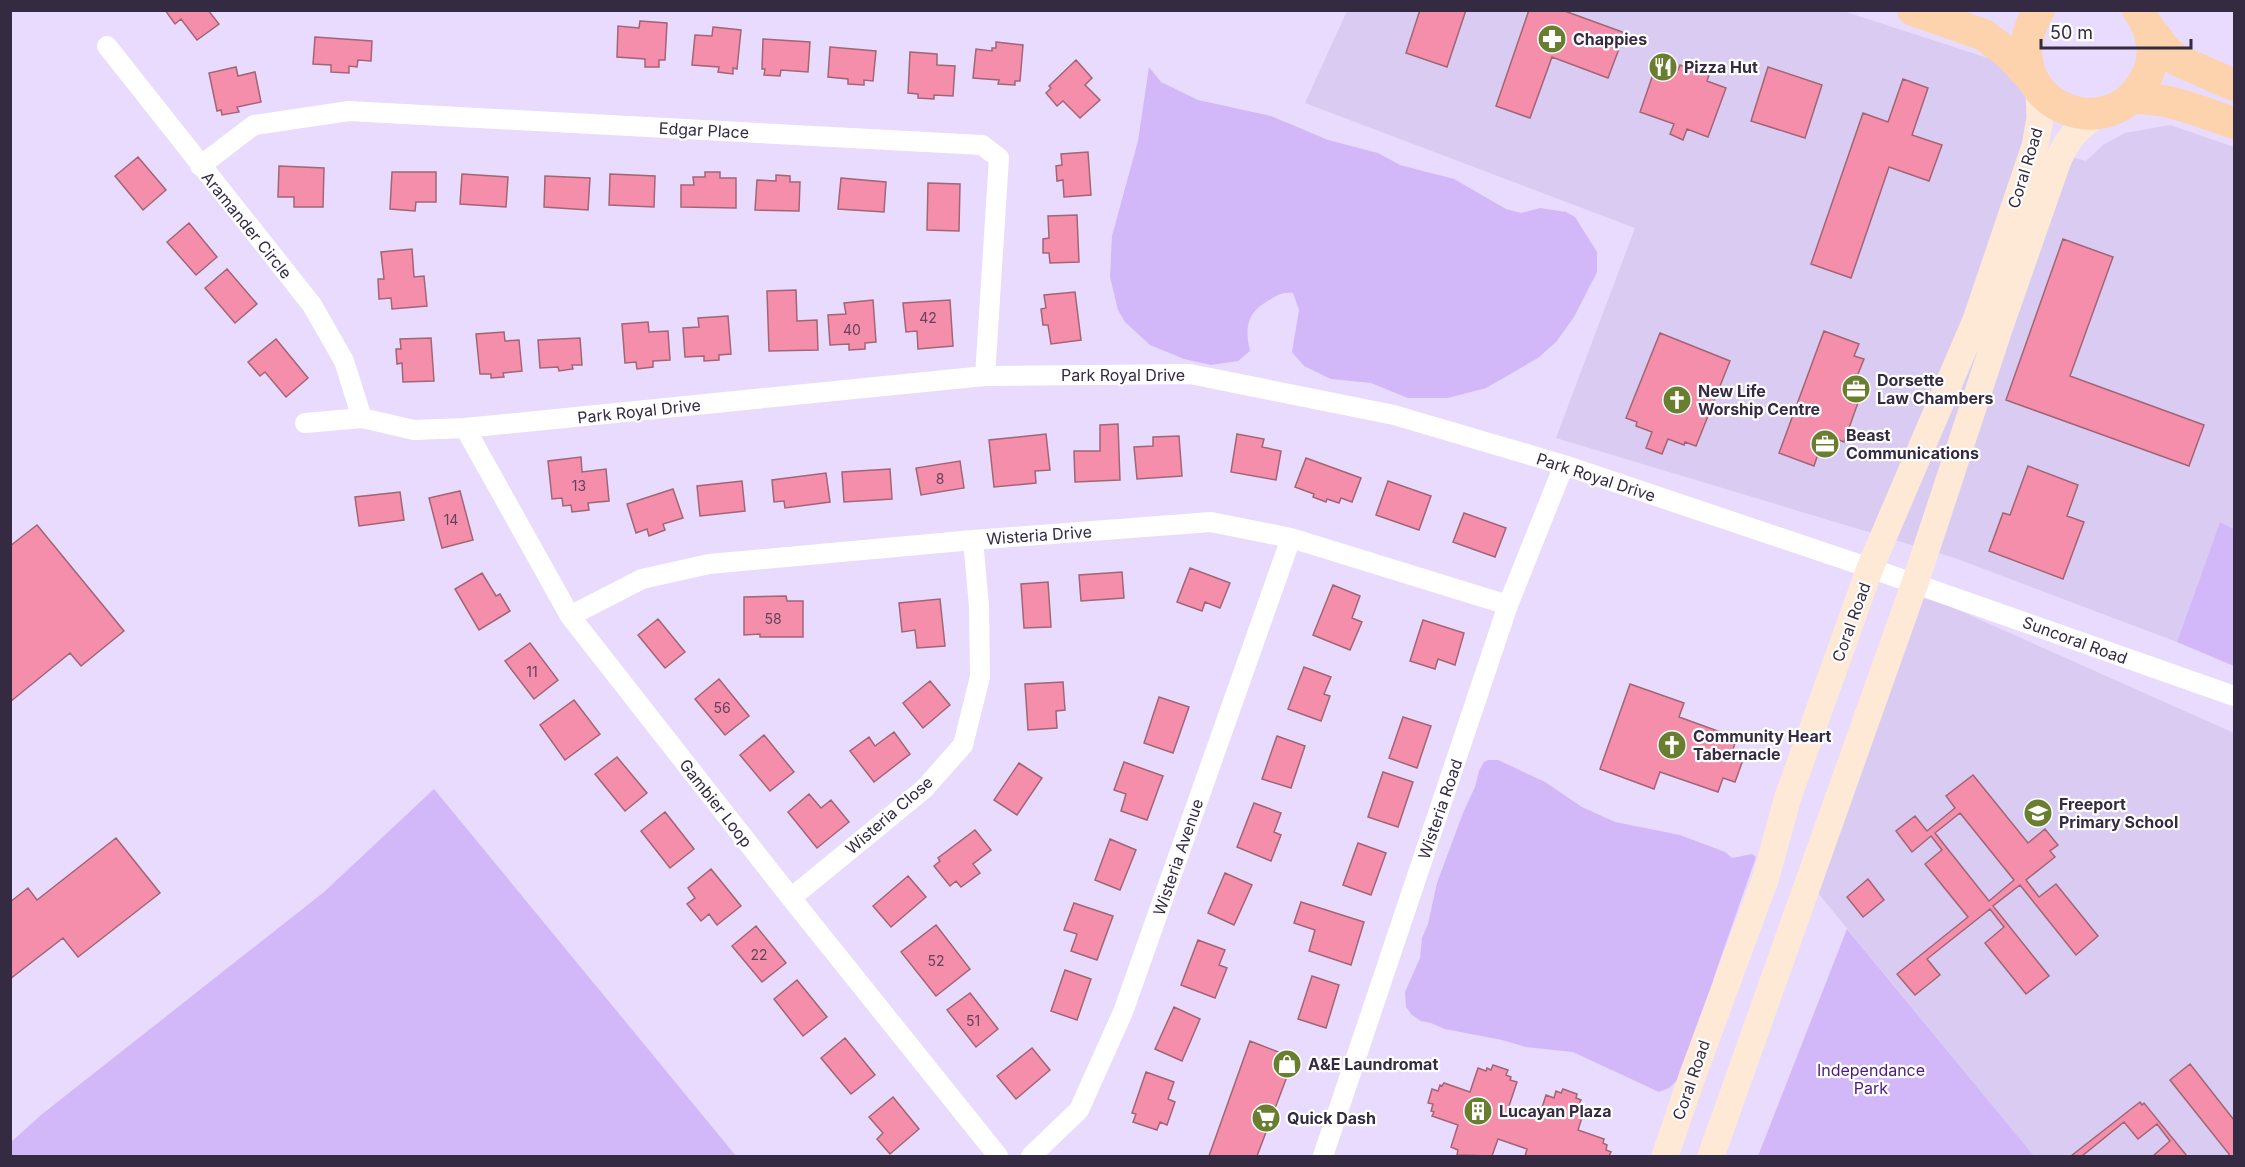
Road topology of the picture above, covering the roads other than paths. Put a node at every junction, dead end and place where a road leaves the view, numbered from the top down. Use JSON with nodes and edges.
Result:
{"nodes":[{"id":1,"x":1913,"y":10,"type":"edge"},
{"id":2,"x":2039,"y":10,"type":"edge"},
{"id":3,"x":2143,"y":19,"type":"edge"},
{"id":4,"x":108,"y":46,"type":"dead end"},
{"id":5,"x":2036,"y":85,"type":"junction"},
{"id":6,"x":2235,"y":85,"type":"edge"},
{"id":7,"x":2132,"y":98,"type":"junction"},
{"id":8,"x":2100,"y":113,"type":"junction"},
{"id":9,"x":2235,"y":123,"type":"edge"},
{"id":10,"x":200,"y":166,"type":"junction"},
{"id":11,"x":985,"y":376,"type":"junction"},
{"id":12,"x":362,"y":418,"type":"junction"},
{"id":13,"x":305,"y":423,"type":"dead end"},
{"id":14,"x":465,"y":428,"type":"junction"},
{"id":15,"x":1564,"y":465,"type":"junction"},
{"id":16,"x":1291,"y":538,"type":"junction"},
{"id":17,"x":973,"y":540,"type":"junction"},
{"id":18,"x":1870,"y":568,"type":"junction"},
{"id":19,"x":1915,"y":583,"type":"junction"},
{"id":20,"x":1508,"y":606,"type":"junction"},
{"id":21,"x":570,"y":616,"type":"junction"},
{"id":22,"x":2235,"y":696,"type":"edge"},
{"id":23,"x":1766,"y":877,"type":"junction"},
{"id":24,"x":1806,"y":891,"type":"junction"},
{"id":25,"x":791,"y":898,"type":"junction"},
{"id":26,"x":1692,"y":1077,"type":"junction"},
{"id":27,"x":1734,"y":1090,"type":"junction"},
{"id":28,"x":998,"y":1156,"type":"edge"},
{"id":29,"x":1031,"y":1156,"type":"edge"},
{"id":30,"x":1323,"y":1156,"type":"edge"},
{"id":31,"x":1665,"y":1156,"type":"edge"},
{"id":32,"x":1711,"y":1156,"type":"edge"}],
"edges":[{"from":1,"to":5,"type":"main road"},
{"from":2,"to":5,"type":"main road"},
{"from":3,"to":6,"type":"main road"},
{"from":3,"to":7,"type":"main road"},
{"from":4,"to":10,"type":"street","name":"Aramander Circle"},
{"from":5,"to":8,"type":"main road"},
{"from":5,"to":18,"type":"main road","name":"Coral Road"},
{"from":7,"to":8,"type":"main road"},
{"from":7,"to":9,"type":"main road"},
{"from":8,"to":19,"type":"main road","name":"Coral Road"},
{"from":10,"to":11,"type":"street","name":"Edgar Place"},
{"from":10,"to":12,"type":"street","name":"Aramander Circle"},
{"from":11,"to":14,"type":"street","name":"Park Royal Drive"},
{"from":11,"to":15,"type":"street","name":"Park Royal Drive"},
{"from":12,"to":13,"type":"street","name":"Park Royal Drive"},
{"from":12,"to":14,"type":"street","name":"Park Royal Drive"},
{"from":14,"to":21,"type":"street","name":"Gambier Loop"},
{"from":15,"to":18,"type":"street","name":"Park Royal Drive"},
{"from":15,"to":20,"type":"street","name":"Wisteria Road"},
{"from":16,"to":17,"type":"street","name":"Wisteria Drive"},
{"from":16,"to":20,"type":"street","name":"Wisteria Drive"},
{"from":16,"to":29,"type":"street","name":"Wisteria Avenue"},
{"from":17,"to":21,"type":"street","name":"Wisteria Drive"},
{"from":17,"to":25,"type":"street","name":"Wisteria Close"},
{"from":18,"to":19,"type":"street","name":"Park Royal Drive"},
{"from":18,"to":23,"type":"main road","name":"Coral Road"},
{"from":19,"to":22,"type":"street","name":"Suncoral Road"},
{"from":19,"to":24,"type":"main road","name":"Coral Road"},
{"from":20,"to":30,"type":"street","name":"Wisteria Road"},
{"from":21,"to":25,"type":"street","name":"Gambier Loop"},
{"from":23,"to":24,"type":"main road"},
{"from":23,"to":26,"type":"main road","name":"Coral Road"},
{"from":24,"to":27,"type":"main road","name":"Coral Road"},
{"from":25,"to":28,"type":"street","name":"Gambier Loop"},
{"from":26,"to":27,"type":"main road"},
{"from":26,"to":31,"type":"main road","name":"Coral Road"},
{"from":27,"to":32,"type":"main road","name":"Coral Road"}]}
